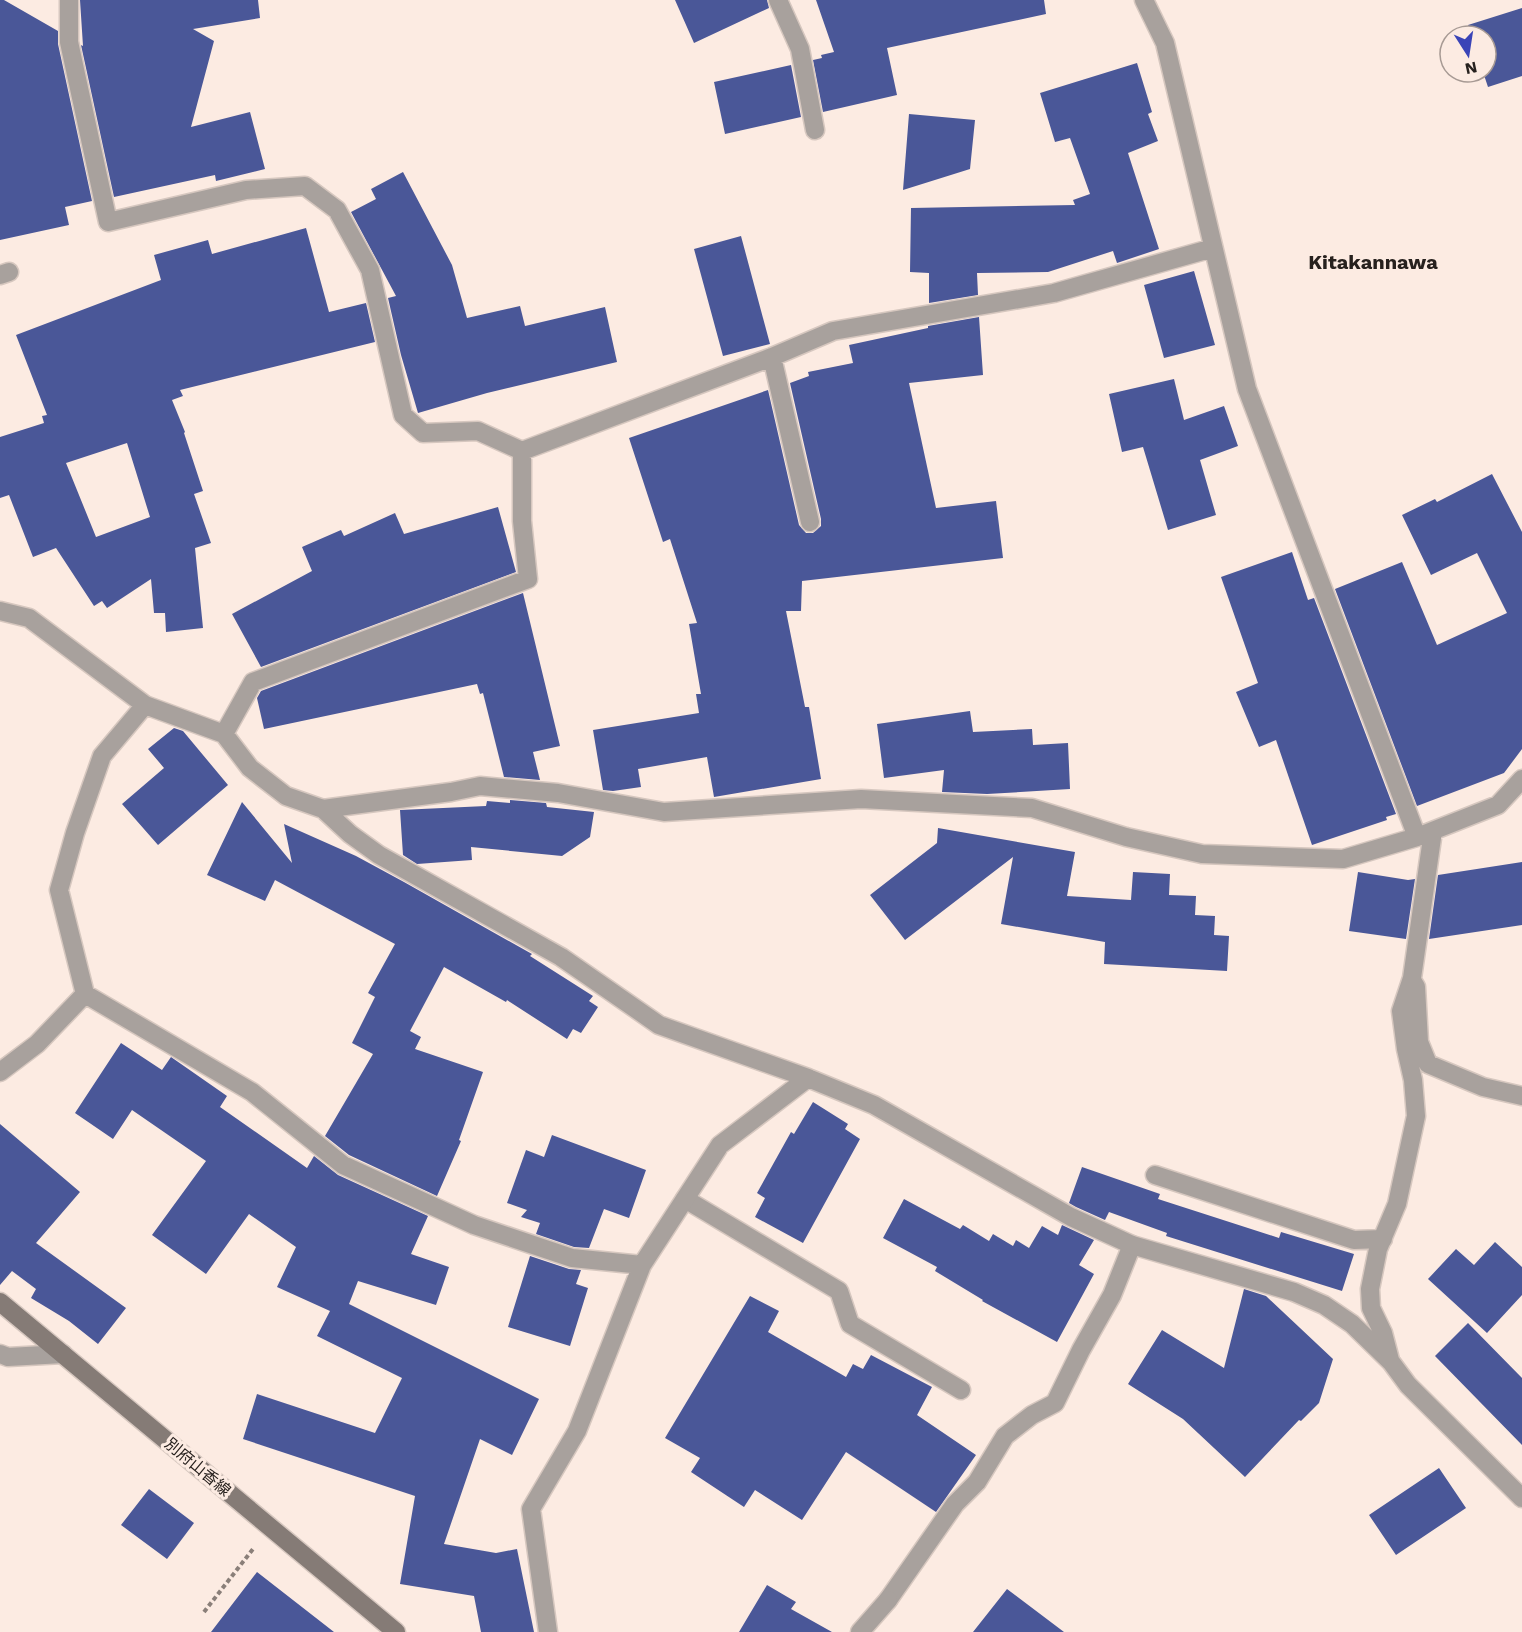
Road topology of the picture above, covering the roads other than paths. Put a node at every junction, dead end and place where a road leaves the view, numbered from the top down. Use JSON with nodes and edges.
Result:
{"nodes":[{"id":1,"x":69,"y":0,"type":"edge"},
{"id":2,"x":778,"y":0,"type":"edge"},
{"id":3,"x":1144,"y":0,"type":"edge"},
{"id":4,"x":815,"y":130,"type":"dead end"},
{"id":5,"x":1213,"y":248,"type":"junction"},
{"id":6,"x":772,"y":357,"type":"junction"},
{"id":7,"x":522,"y":451,"type":"junction"},
{"id":8,"x":810,"y":522,"type":"dead end"},
{"id":9,"x":0,"y":610,"type":"edge"},
{"id":10,"x":145,"y":705,"type":"junction"},
{"id":11,"x":224,"y":734,"type":"junction"},
{"id":12,"x":1522,"y":779,"type":"edge"},
{"id":13,"x":324,"y":808,"type":"junction"},
{"id":14,"x":1425,"y":834,"type":"junction"},
{"id":15,"x":1412,"y":978,"type":"junction"},
{"id":16,"x":86,"y":994,"type":"junction"},
{"id":17,"x":0,"y":1072,"type":"edge"},
{"id":18,"x":808,"y":1078,"type":"junction"},
{"id":19,"x":1522,"y":1096,"type":"edge"},
{"id":20,"x":1155,"y":1175,"type":"dead end"},
{"id":21,"x":685,"y":1198,"type":"junction"},
{"id":22,"x":1383,"y":1239,"type":"junction"},
{"id":23,"x":1132,"y":1245,"type":"junction"},
{"id":24,"x":642,"y":1265,"type":"junction"},
{"id":25,"x":0,"y":1302,"type":"edge"},
{"id":26,"x":0,"y":1354,"type":"edge"},
{"id":27,"x":63,"y":1354,"type":"junction"},
{"id":28,"x":1391,"y":1362,"type":"junction"},
{"id":29,"x":961,"y":1390,"type":"dead end"},
{"id":30,"x":1522,"y":1498,"type":"edge"},
{"id":31,"x":396,"y":1632,"type":"edge"},
{"id":32,"x":548,"y":1632,"type":"edge"},
{"id":33,"x":860,"y":1632,"type":"edge"}],
"edges":[{"from":1,"to":7,"type":"street"},
{"from":2,"to":4,"type":"street"},
{"from":3,"to":5,"type":"street"},
{"from":5,"to":6,"type":"street"},
{"from":5,"to":14,"type":"street"},
{"from":6,"to":7,"type":"street"},
{"from":6,"to":8,"type":"street"},
{"from":7,"to":11,"type":"street"},
{"from":9,"to":10,"type":"street"},
{"from":10,"to":11,"type":"street"},
{"from":10,"to":16,"type":"street"},
{"from":11,"to":13,"type":"street"},
{"from":12,"to":14,"type":"street"},
{"from":13,"to":14,"type":"street"},
{"from":13,"to":18,"type":"street"},
{"from":14,"to":15,"type":"street"},
{"from":15,"to":19,"type":"street"},
{"from":15,"to":22,"type":"street"},
{"from":16,"to":17,"type":"street"},
{"from":16,"to":24,"type":"street"},
{"from":18,"to":21,"type":"street"},
{"from":18,"to":23,"type":"street"},
{"from":20,"to":22,"type":"street"},
{"from":21,"to":24,"type":"street"},
{"from":21,"to":29,"type":"street"},
{"from":22,"to":28,"type":"street"},
{"from":23,"to":28,"type":"street"},
{"from":23,"to":33,"type":"street"},
{"from":24,"to":32,"type":"street"},
{"from":25,"to":27,"type":"main road","name":"別府山香線"},
{"from":26,"to":27,"type":"street"},
{"from":27,"to":31,"type":"main road","name":"別府山香線"},
{"from":28,"to":30,"type":"street"}]}
